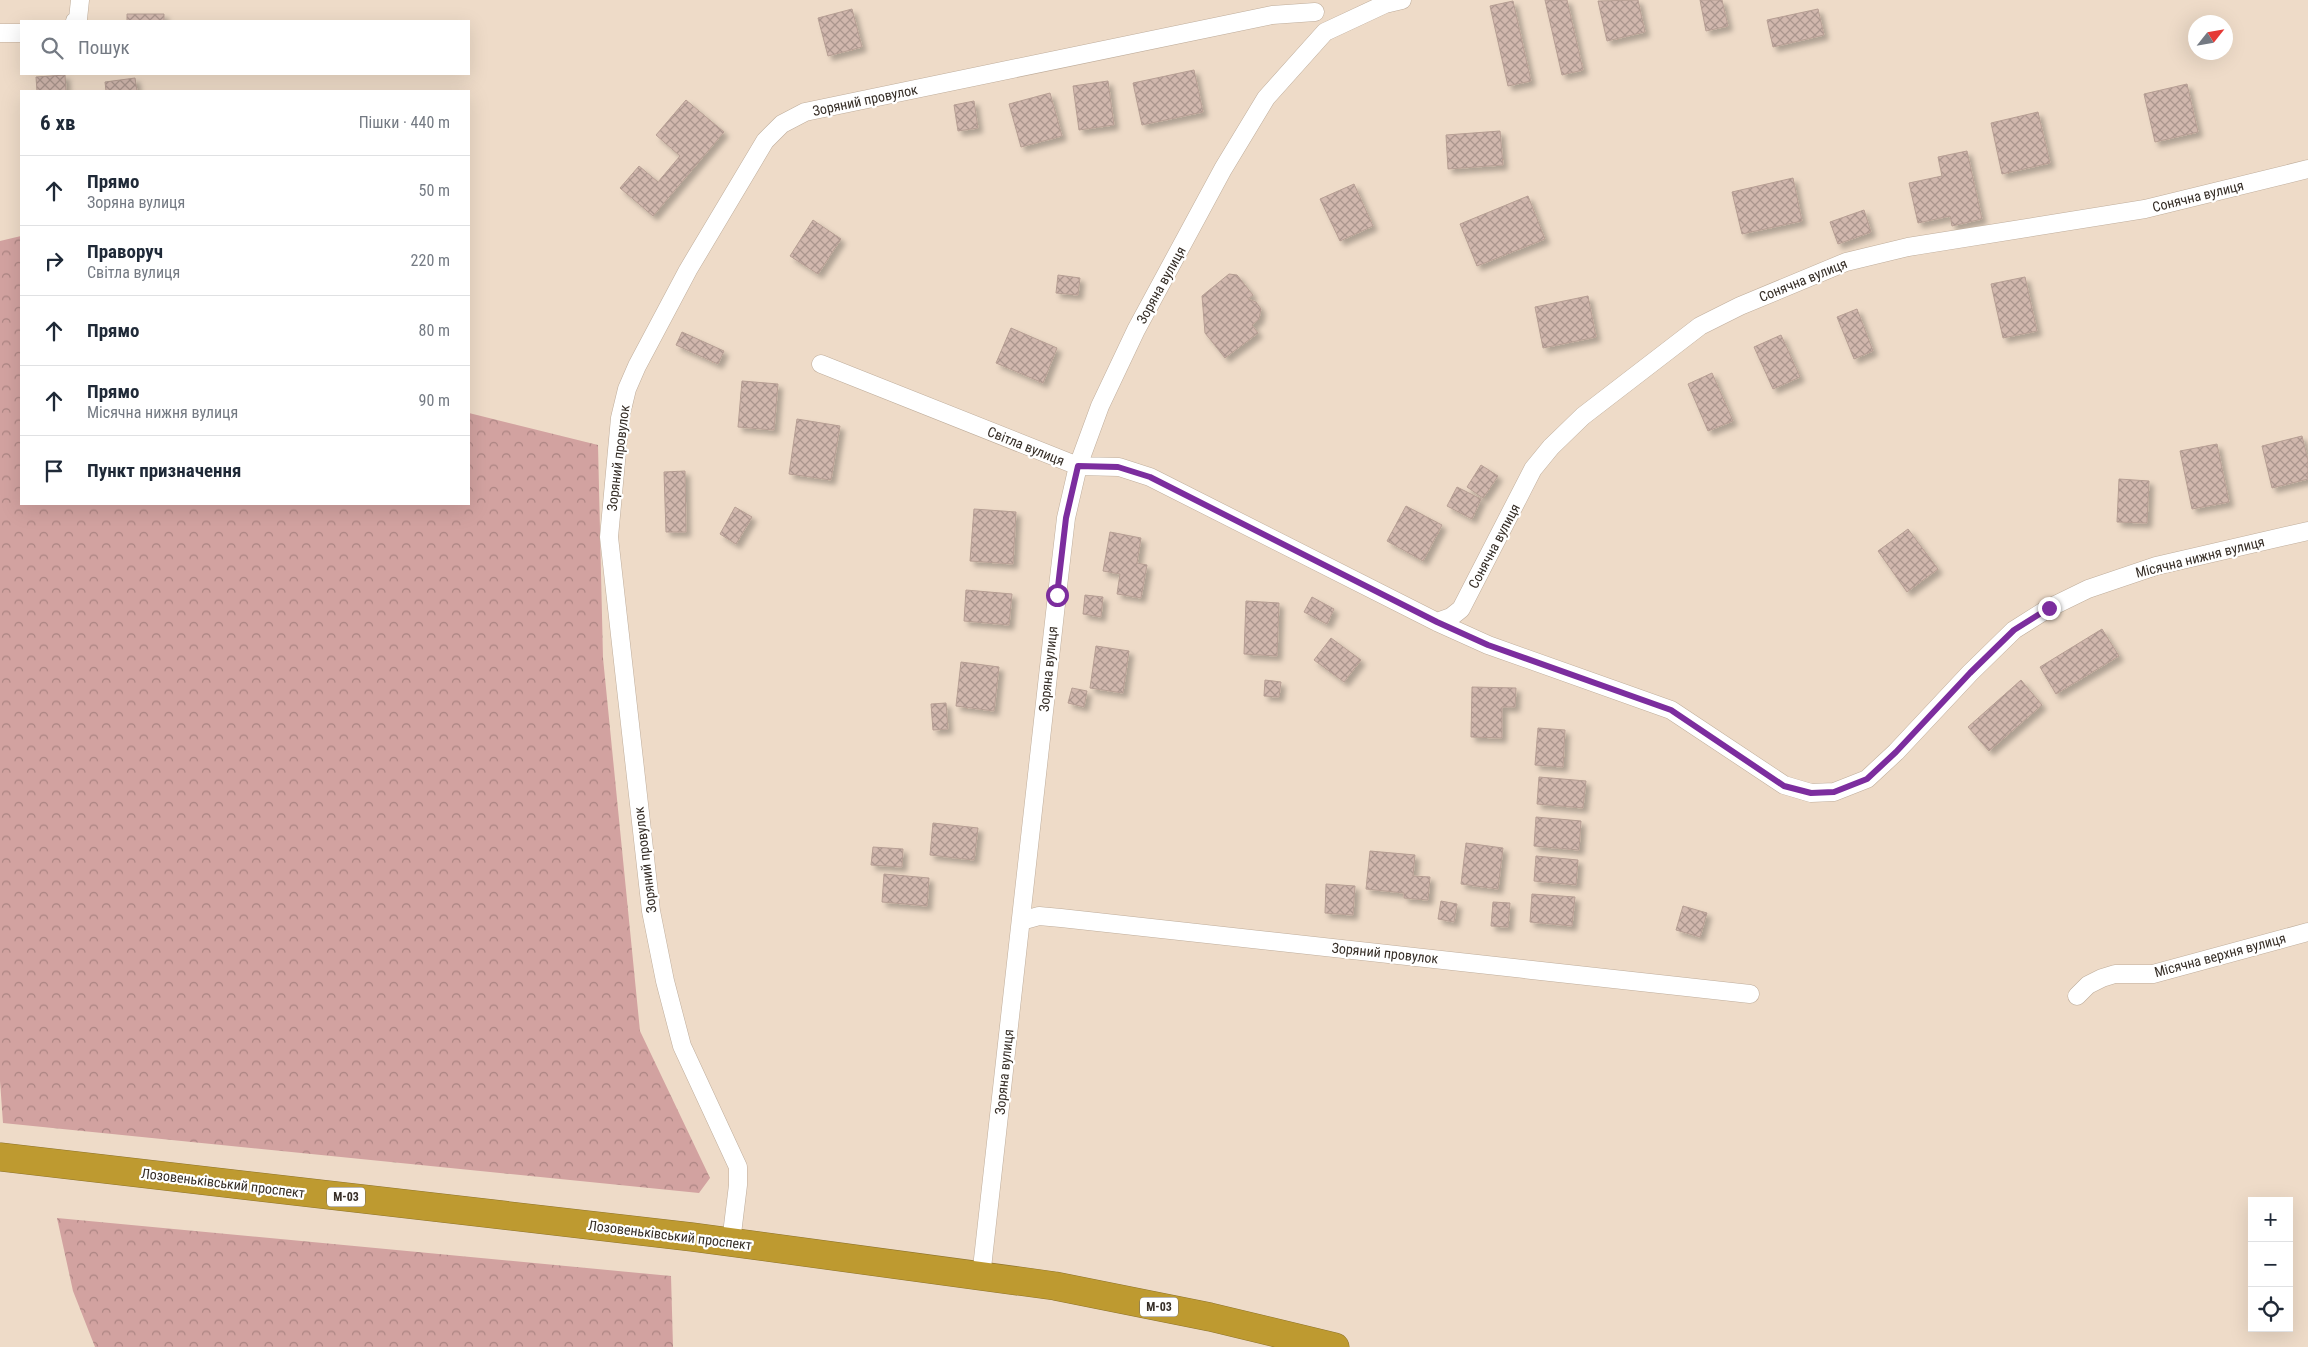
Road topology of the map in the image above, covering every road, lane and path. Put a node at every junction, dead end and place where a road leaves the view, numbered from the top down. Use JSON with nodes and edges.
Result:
{"nodes":[{"id":1,"x":80,"y":0,"type":"edge"},
{"id":2,"x":1402,"y":0,"type":"edge"},
{"id":3,"x":1314,"y":6,"type":"edge"},
{"id":4,"x":76,"y":20,"type":"edge"},
{"id":5,"x":1325,"y":32,"type":"junction"},
{"id":6,"x":0,"y":33,"type":"edge"},
{"id":7,"x":20,"y":33,"type":"edge"},
{"id":8,"x":2308,"y":169,"type":"edge"},
{"id":9,"x":821,"y":364,"type":"dead end"},
{"id":10,"x":1078,"y":466,"type":"junction"},
{"id":11,"x":2308,"y":531,"type":"edge"},
{"id":12,"x":1437,"y":622,"type":"junction"},
{"id":13,"x":1867,"y":779,"type":"joint"},
{"id":14,"x":1021,"y":921,"type":"junction"},
{"id":15,"x":2308,"y":932,"type":"edge"},
{"id":16,"x":1750,"y":994,"type":"dead end"},
{"id":17,"x":2077,"y":996,"type":"dead end"},
{"id":18,"x":0,"y":1157,"type":"edge"},
{"id":19,"x":731,"y":1242,"type":"junction"},
{"id":20,"x":980,"y":1277,"type":"junction"},
{"id":21,"x":1335,"y":1347,"type":"edge"}],
"edges":[{"from":1,"to":4,"type":"street"},
{"from":2,"to":5,"type":"street","name":"Зоряна вулиця"},
{"from":3,"to":5,"type":"street"},
{"from":3,"to":19,"type":"street","name":"Зоряний провулок"},
{"from":5,"to":10,"type":"street","name":"Зоряна вулиця"},
{"from":6,"to":7,"type":"street"},
{"from":8,"to":12,"type":"street","name":"Сонячна вулиця"},
{"from":9,"to":10,"type":"street","name":"Світла вулиця"},
{"from":10,"to":12,"type":"street","name":"Світла вулиця"},
{"from":10,"to":14,"type":"street","name":"Зоряна вулиця"},
{"from":11,"to":13,"type":"street","name":"Місячна нижня вулиця"},
{"from":12,"to":13,"type":"street","name":"Світла вулиця"},
{"from":14,"to":16,"type":"street","name":"Зоряний провулок"},
{"from":14,"to":20,"type":"street","name":"Зоряна вулиця"},
{"from":15,"to":17,"type":"street","name":"Місячна верхня вулиця"},
{"from":18,"to":19,"type":"highway","name":"Лозовеньківський проспект","number":"М-03"},
{"from":19,"to":20,"type":"highway","name":"Лозовеньківський проспект","number":"М-03"},
{"from":20,"to":21,"type":"highway","name":"Лозовеньківський проспект","number":"М-03"}]}
